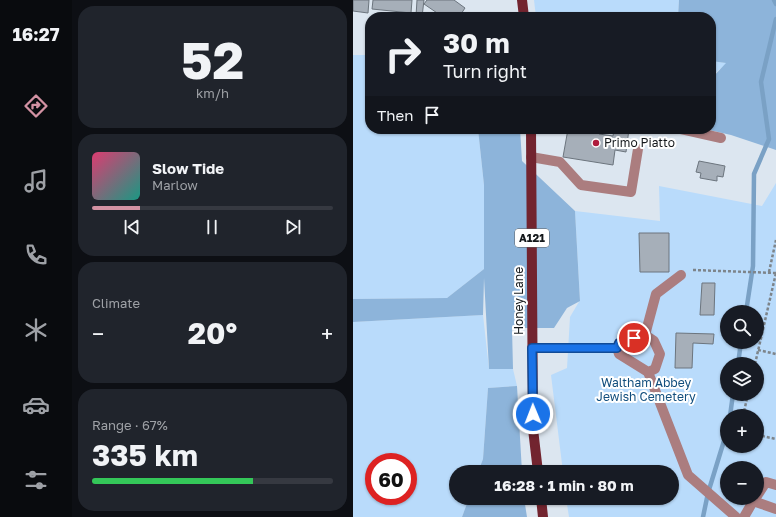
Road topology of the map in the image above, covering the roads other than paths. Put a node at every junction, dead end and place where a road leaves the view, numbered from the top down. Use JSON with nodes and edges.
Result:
{"nodes":[{"id":1,"x":522,"y":0,"type":"edge"},
{"id":2,"x":523,"y":12,"type":"edge"},
{"id":3,"x":531,"y":134,"type":"edge"},
{"id":4,"x":703,"y":134,"type":"edge"},
{"id":5,"x":721,"y":138,"type":"dead end"},
{"id":6,"x":638,"y":149,"type":"dead end"},
{"id":7,"x":531,"y":157,"type":"junction"},
{"id":8,"x":681,"y":275,"type":"road end"},
{"id":9,"x":645,"y":335,"type":"junction"},
{"id":10,"x":532,"y":348,"type":"junction"},
{"id":11,"x":617,"y":348,"type":"junction"},
{"id":12,"x":648,"y":372,"type":"junction"},
{"id":13,"x":537,"y":465,"type":"edge"},
{"id":14,"x":776,"y":484,"type":"edge"},
{"id":15,"x":764,"y":485,"type":"edge"},
{"id":16,"x":764,"y":503,"type":"edge"},
{"id":17,"x":542,"y":505,"type":"edge"},
{"id":18,"x":751,"y":505,"type":"edge"},
{"id":19,"x":776,"y":509,"type":"edge"},
{"id":20,"x":543,"y":517,"type":"edge"},
{"id":21,"x":736,"y":517,"type":"edge"},
{"id":22,"x":743,"y":517,"type":"edge"}],
"edges":[{"from":1,"to":2,"type":"main road"},
{"from":3,"to":7,"type":"main road","name":"Honey Lane","number":"A121"},
{"from":4,"to":5,"type":"lane"},
{"from":6,"to":7,"type":"lane"},
{"from":7,"to":10,"type":"main road","name":"Honey Lane","number":"A121"},
{"from":8,"to":9,"type":"lane"},
{"from":9,"to":11,"type":"lane"},
{"from":9,"to":12,"type":"lane"},
{"from":10,"to":11,"type":"lane"},
{"from":10,"to":13,"type":"main road","name":"Honey Lane","number":"A121"},
{"from":11,"to":12,"type":"lane"},
{"from":12,"to":21,"type":"lane"},
{"from":14,"to":15,"type":"lane"},
{"from":16,"to":19,"type":"lane"},
{"from":17,"to":20,"type":"main road"},
{"from":18,"to":22,"type":"lane"}]}
